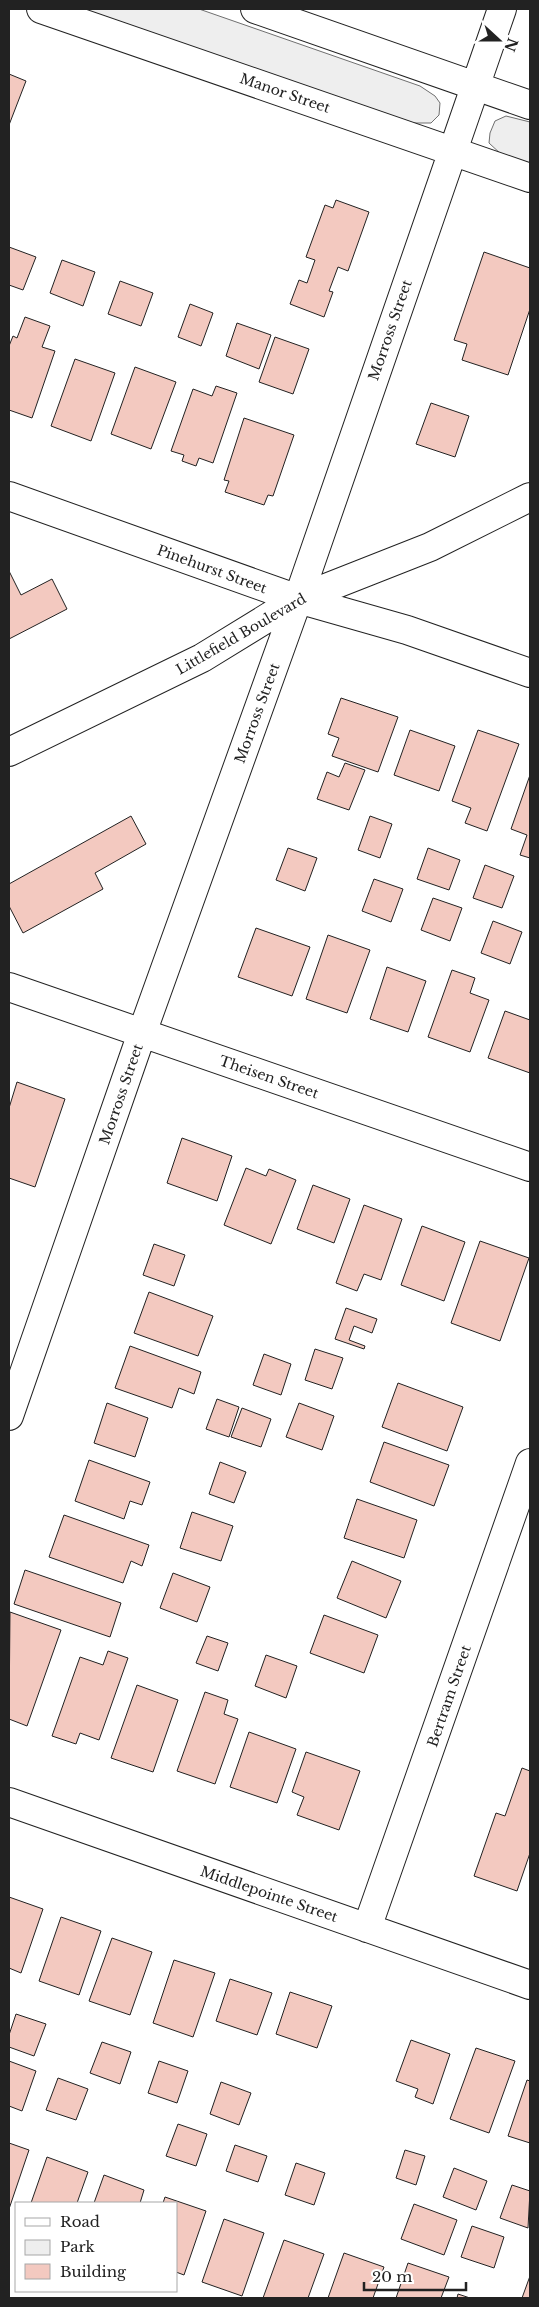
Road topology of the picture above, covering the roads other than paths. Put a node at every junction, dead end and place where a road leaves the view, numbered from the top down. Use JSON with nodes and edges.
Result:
{"nodes":[{"id":1,"x":41,"y":9,"type":"edge"},
{"id":2,"x":255,"y":9,"type":"edge"},
{"id":3,"x":502,"y":9,"type":"edge"},
{"id":4,"x":474,"y":86,"type":"junction"},
{"id":5,"x":530,"y":105,"type":"edge"},
{"id":6,"x":452,"y":151,"type":"junction"},
{"id":7,"x":530,"y":178,"type":"edge"},
{"id":8,"x":9,"y":496,"type":"edge"},
{"id":9,"x":530,"y":497,"type":"edge"},
{"id":10,"x":298,"y":599,"type":"junction"},
{"id":11,"x":530,"y":673,"type":"edge"},
{"id":12,"x":9,"y":752,"type":"edge"},
{"id":13,"x":9,"y":987,"type":"edge"},
{"id":14,"x":142,"y":1033,"type":"junction"},
{"id":15,"x":530,"y":1167,"type":"edge"},
{"id":16,"x":9,"y":1416,"type":"edge"},
{"id":17,"x":530,"y":1463,"type":"edge"},
{"id":18,"x":9,"y":1802,"type":"edge"},
{"id":19,"x":368,"y":1928,"type":"junction"},
{"id":20,"x":530,"y":1985,"type":"edge"}],
"edges":[{"from":1,"to":6,"type":"street","name":"Manor Street"},
{"from":2,"to":4,"type":"street"},
{"from":3,"to":4,"type":"street","name":"Morross Street"},
{"from":4,"to":5,"type":"street"},
{"from":4,"to":6,"type":"street","name":"Morross Street"},
{"from":6,"to":7,"type":"street","name":"Manor Street"},
{"from":6,"to":10,"type":"street","name":"Morross Street"},
{"from":8,"to":10,"type":"street","name":"Pinehurst Street"},
{"from":9,"to":10,"type":"street","name":"Littlefield Boulevard"},
{"from":10,"to":11,"type":"street","name":"Pinehurst Street"},
{"from":10,"to":12,"type":"street","name":"Littlefield Boulevard"},
{"from":10,"to":14,"type":"street","name":"Morross Street"},
{"from":13,"to":14,"type":"street","name":"Theisen Street"},
{"from":14,"to":15,"type":"street","name":"Theisen Street"},
{"from":14,"to":16,"type":"street","name":"Morross Street"},
{"from":17,"to":19,"type":"street","name":"Bertram Street"},
{"from":18,"to":19,"type":"street","name":"Middlepointe Street"},
{"from":19,"to":20,"type":"street","name":"Middlepointe Street"}]}
